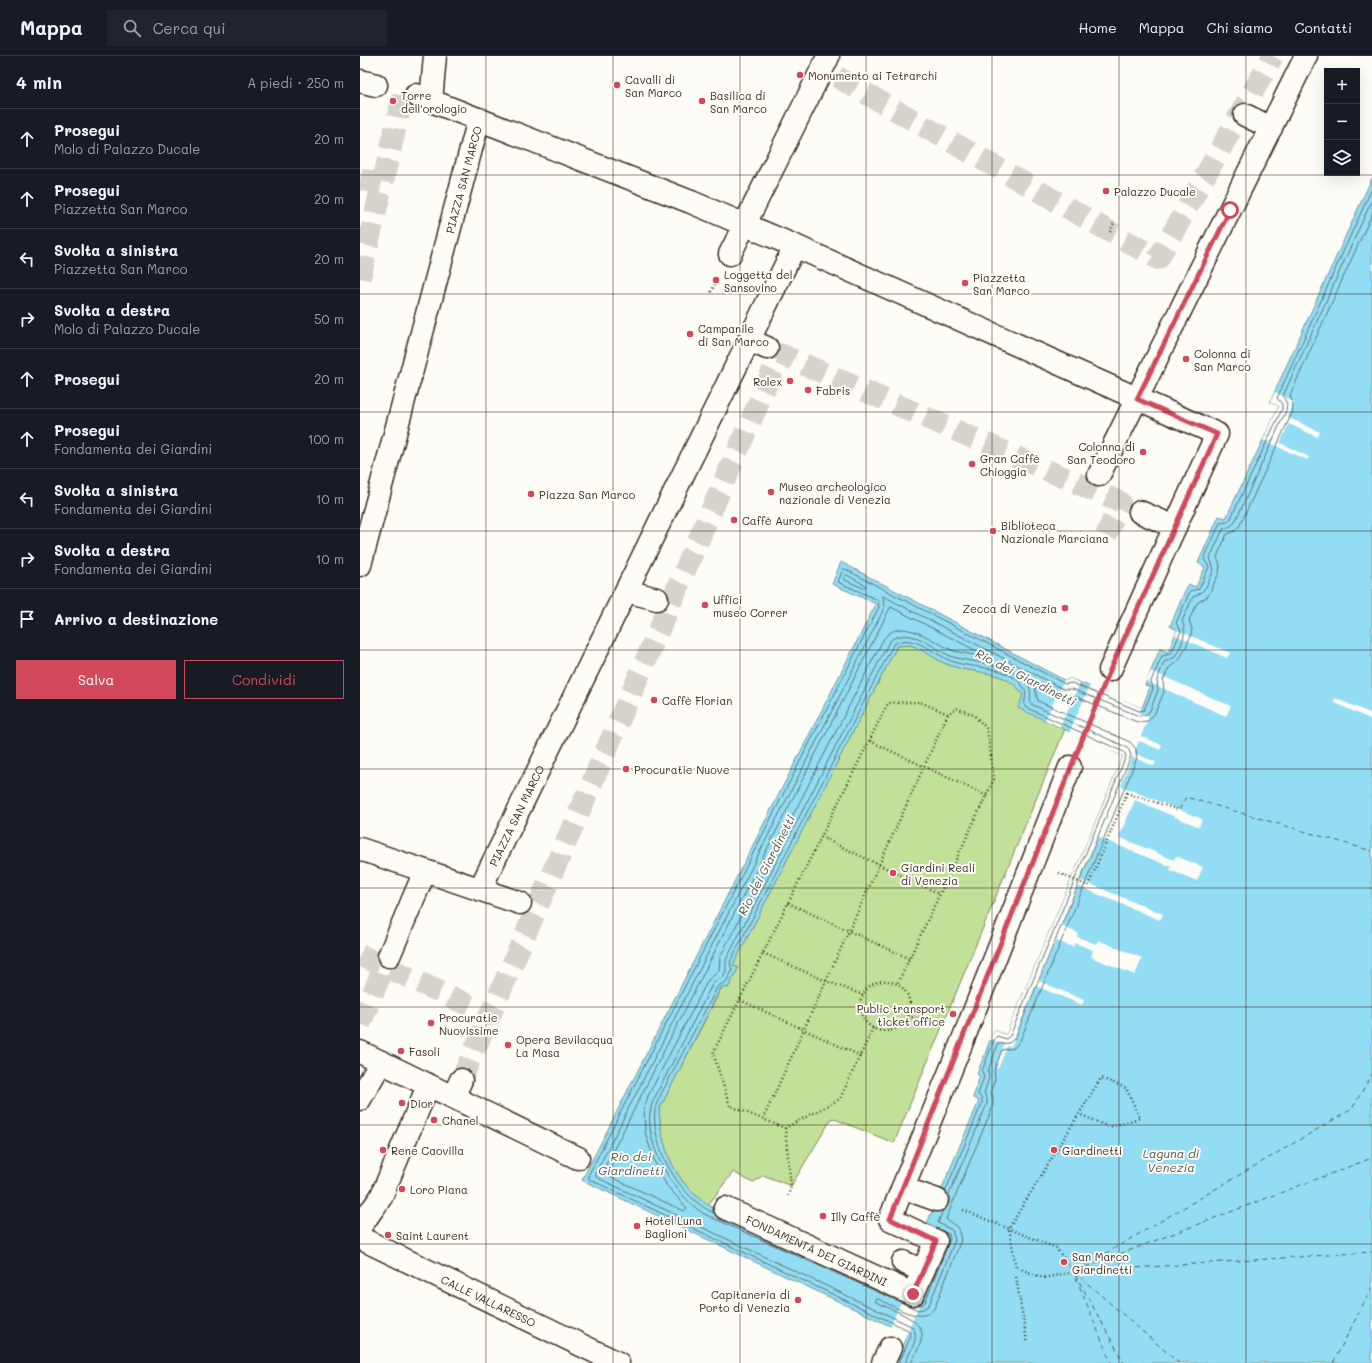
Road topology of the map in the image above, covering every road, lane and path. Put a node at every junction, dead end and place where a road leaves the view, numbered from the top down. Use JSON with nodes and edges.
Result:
{"nodes":[{"id":1,"x":435,"y":56,"type":"edge"},
{"id":2,"x":1306,"y":56,"type":"edge"},
{"id":3,"x":829,"y":68,"type":"edge"},
{"id":4,"x":1245,"y":115,"type":"dead end"},
{"id":5,"x":479,"y":119,"type":"junction"},
{"id":6,"x":1271,"y":128,"type":"junction"},
{"id":7,"x":1114,"y":223,"type":"dead end"},
{"id":8,"x":744,"y":225,"type":"junction"},
{"id":9,"x":1110,"y":232,"type":"dead end"},
{"id":10,"x":794,"y":246,"type":"junction"},
{"id":11,"x":730,"y":254,"type":"dead end"},
{"id":12,"x":1137,"y":399,"type":"junction"},
{"id":13,"x":1101,"y":472,"type":"dead end"},
{"id":14,"x":1140,"y":512,"type":"dead end"},
{"id":15,"x":366,"y":517,"type":"edge"},
{"id":16,"x":1175,"y":527,"type":"junction"},
{"id":17,"x":360,"y":565,"type":"edge"},
{"id":18,"x":626,"y":590,"type":"junction"},
{"id":19,"x":657,"y":599,"type":"dead end"},
{"id":20,"x":1110,"y":670,"type":"joint"},
{"id":21,"x":948,"y":714,"type":"junction"},
{"id":22,"x":870,"y":741,"type":"junction"},
{"id":23,"x":924,"y":766,"type":"junction"},
{"id":24,"x":1070,"y":767,"type":"joint"},
{"id":25,"x":987,"y":796,"type":"junction"},
{"id":26,"x":1179,"y":810,"type":"dead end"},
{"id":27,"x":821,"y":837,"type":"junction"},
{"id":28,"x":360,"y":849,"type":"edge"},
{"id":29,"x":1033,"y":861,"type":"junction"},
{"id":30,"x":879,"y":865,"type":"junction"},
{"id":31,"x":425,"y":870,"type":"junction"},
{"id":32,"x":480,"y":889,"type":"junction"},
{"id":33,"x":940,"y":894,"type":"junction"},
{"id":34,"x":520,"y":903,"type":"dead end"},
{"id":35,"x":788,"y":903,"type":"junction"},
{"id":36,"x":849,"y":931,"type":"junction"},
{"id":37,"x":763,"y":953,"type":"junction"},
{"id":38,"x":389,"y":956,"type":"tunnel mouth"},
{"id":39,"x":910,"y":959,"type":"junction"},
{"id":40,"x":826,"y":981,"type":"junction"},
{"id":41,"x":897,"y":985,"type":"junction"},
{"id":42,"x":863,"y":996,"type":"junction"},
{"id":43,"x":740,"y":1000,"type":"junction"},
{"id":44,"x":804,"y":1028,"type":"junction"},
{"id":45,"x":873,"y":1028,"type":"junction"},
{"id":46,"x":360,"y":1052,"type":"edge"},
{"id":47,"x":861,"y":1056,"type":"junction"},
{"id":48,"x":381,"y":1062,"type":"junction"},
{"id":49,"x":365,"y":1090,"type":"edge"},
{"id":50,"x":426,"y":1093,"type":"junction"},
{"id":51,"x":1079,"y":1114,"type":"junction"},
{"id":52,"x":762,"y":1119,"type":"junction"},
{"id":53,"x":785,"y":1128,"type":"junction"},
{"id":54,"x":578,"y":1158,"type":"dead end"},
{"id":55,"x":903,"y":1188,"type":"junction"},
{"id":56,"x":788,"y":1196,"type":"dead end"},
{"id":57,"x":937,"y":1200,"type":"joint"},
{"id":58,"x":736,"y":1212,"type":"dead end"},
{"id":59,"x":364,"y":1214,"type":"edge"},
{"id":60,"x":1009,"y":1228,"type":"junction"},
{"id":61,"x":360,"y":1238,"type":"edge"},
{"id":62,"x":903,"y":1262,"type":"dead end"},
{"id":63,"x":923,"y":1271,"type":"junction"},
{"id":64,"x":1016,"y":1277,"type":"dead end"},
{"id":65,"x":1027,"y":1341,"type":"dead end"},
{"id":66,"x":618,"y":1363,"type":"edge"}],
"edges":[{"from":1,"to":5,"type":"street","name":"PIAZZA SAN MARCO"},
{"from":2,"to":6,"type":"street"},
{"from":3,"to":8,"type":"street"},
{"from":4,"to":6,"type":"street"},
{"from":5,"to":8,"type":"street","name":"PIAZZA SAN MARCO"},
{"from":5,"to":15,"type":"street","name":"PIAZZA SAN MARCO"},
{"from":6,"to":12,"type":"street"},
{"from":7,"to":9,"type":"path"},
{"from":8,"to":10,"type":"street"},
{"from":8,"to":11,"type":"street"},
{"from":10,"to":12,"type":"street"},
{"from":10,"to":18,"type":"street","name":"PIAZZA SAN MARCO"},
{"from":12,"to":13,"type":"street"},
{"from":12,"to":16,"type":"street"},
{"from":14,"to":16,"type":"street"},
{"from":15,"to":17,"type":"street","name":"PIAZZA SAN MARCO"},
{"from":16,"to":20,"type":"street"},
{"from":18,"to":19,"type":"street"},
{"from":18,"to":32,"type":"street","name":"PIAZZA SAN MARCO"},
{"from":20,"to":24,"type":"path"},
{"from":21,"to":22,"type":"path"},
{"from":21,"to":23,"type":"path"},
{"from":21,"to":25,"type":"path"},
{"from":22,"to":23,"type":"path"},
{"from":22,"to":27,"type":"path"},
{"from":23,"to":25,"type":"path"},
{"from":23,"to":30,"type":"path"},
{"from":24,"to":29,"type":"street","name":"FONDAMENTA DEI GIARDINI"},
{"from":25,"to":33,"type":"path"},
{"from":26,"to":29,"type":"path"},
{"from":27,"to":30,"type":"path"},
{"from":27,"to":35,"type":"path"},
{"from":28,"to":31,"type":"street"},
{"from":29,"to":55,"type":"street","name":"FONDAMENTA DEI GIARDINI"},
{"from":30,"to":33,"type":"path"},
{"from":30,"to":36,"type":"path"},
{"from":31,"to":32,"type":"street"},
{"from":31,"to":38,"type":"street"},
{"from":32,"to":34,"type":"street"},
{"from":33,"to":39,"type":"path"},
{"from":35,"to":36,"type":"path"},
{"from":35,"to":37,"type":"path"},
{"from":36,"to":39,"type":"path"},
{"from":36,"to":40,"type":"path"},
{"from":37,"to":40,"type":"path"},
{"from":37,"to":43,"type":"path"},
{"from":39,"to":41,"type":"path"},
{"from":40,"to":42,"type":"path"},
{"from":40,"to":44,"type":"path"},
{"from":41,"to":42,"type":"path"},
{"from":41,"to":45,"type":"path"},
{"from":42,"to":45,"type":"path"},
{"from":43,"to":44,"type":"path"},
{"from":43,"to":52,"type":"path"},
{"from":44,"to":47,"type":"path"},
{"from":44,"to":52,"type":"path"},
{"from":45,"to":47,"type":"path"},
{"from":46,"to":48,"type":"street"},
{"from":47,"to":53,"type":"path"},
{"from":48,"to":49,"type":"street"},
{"from":48,"to":50,"type":"street"},
{"from":50,"to":54,"type":"street"},
{"from":50,"to":59,"type":"street"},
{"from":51,"to":51,"type":"path"},
{"from":51,"to":60,"type":"path"},
{"from":52,"to":53,"type":"path"},
{"from":53,"to":56,"type":"path"},
{"from":55,"to":57,"type":"street"},
{"from":55,"to":63,"type":"street","name":"FONDAMENTA DEI GIARDINI"},
{"from":57,"to":60,"type":"path"},
{"from":58,"to":63,"type":"street","name":"FONDAMENTA DEI GIARDINI"},
{"from":60,"to":60,"type":"path"},
{"from":61,"to":66,"type":"street","name":"CALLE VALLARESSO"},
{"from":62,"to":63,"type":"street"},
{"from":64,"to":65,"type":"path"}]}
